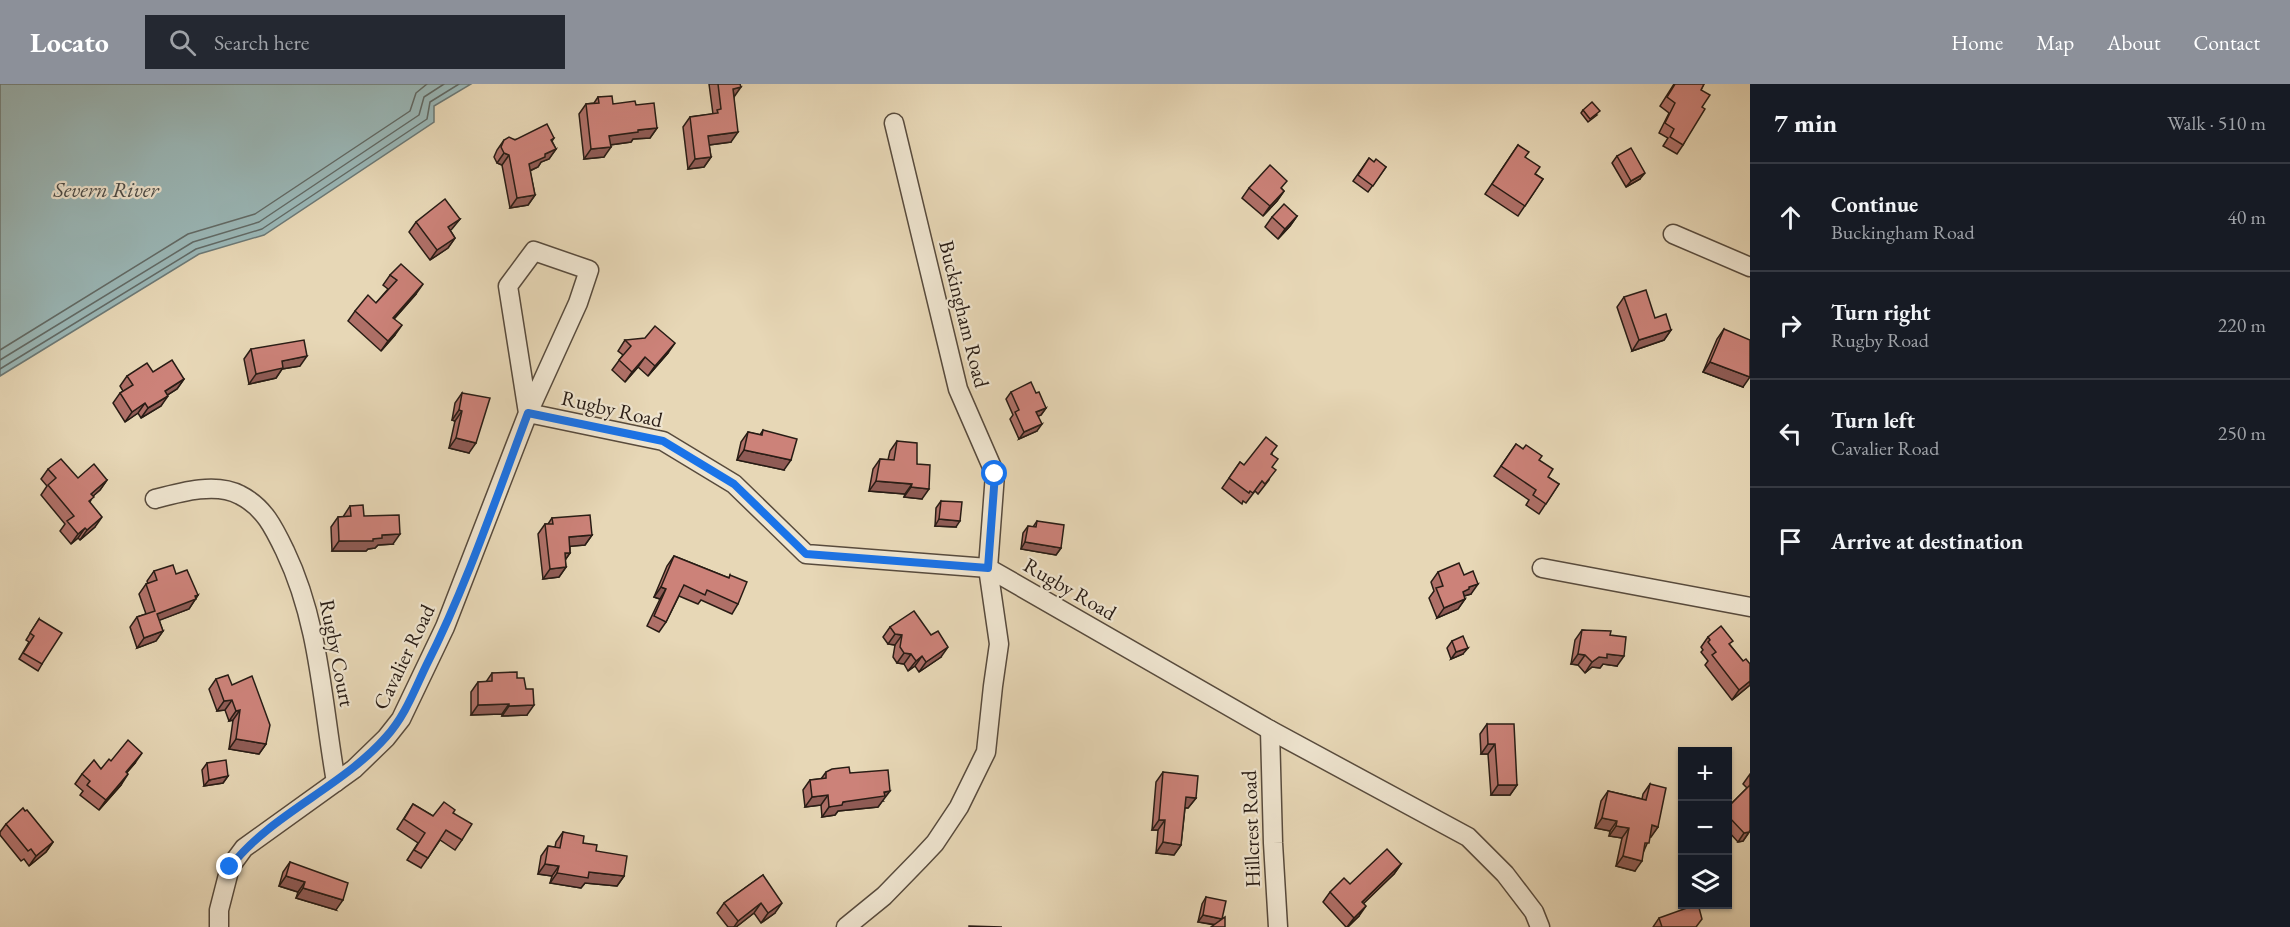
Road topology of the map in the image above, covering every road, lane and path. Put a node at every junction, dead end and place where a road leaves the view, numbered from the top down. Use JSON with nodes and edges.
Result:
{"nodes":[{"id":1,"x":894,"y":123,"type":"dead end"},
{"id":2,"x":1673,"y":234,"type":"dead end"},
{"id":3,"x":1750,"y":267,"type":"edge"},
{"id":4,"x":528,"y":413,"type":"junction"},
{"id":5,"x":155,"y":499,"type":"dead end"},
{"id":6,"x":988,"y":568,"type":"junction"},
{"id":7,"x":1542,"y":568,"type":"dead end"},
{"id":8,"x":1750,"y":607,"type":"edge"},
{"id":9,"x":1270,"y":730,"type":"junction"},
{"id":10,"x":336,"y":782,"type":"junction"},
{"id":11,"x":219,"y":927,"type":"edge"},
{"id":12,"x":846,"y":927,"type":"edge"},
{"id":13,"x":1278,"y":927,"type":"edge"},
{"id":14,"x":1540,"y":927,"type":"edge"}],
"edges":[{"from":1,"to":6,"type":"street","name":"Buckingham Road"},
{"from":2,"to":3,"type":"street"},
{"from":4,"to":4,"type":"street","name":"Cavalier Road"},
{"from":4,"to":6,"type":"street","name":"Rugby Road"},
{"from":4,"to":10,"type":"street","name":"Cavalier Road"},
{"from":5,"to":10,"type":"street","name":"Rugby Court"},
{"from":6,"to":9,"type":"street","name":"Rugby Road"},
{"from":6,"to":12,"type":"street","name":"Buckingham Road"},
{"from":7,"to":8,"type":"street"},
{"from":9,"to":13,"type":"street","name":"Hillcrest Road"},
{"from":9,"to":14,"type":"street","name":"Rugby Road"},
{"from":10,"to":11,"type":"street","name":"Cavalier Road"}]}
